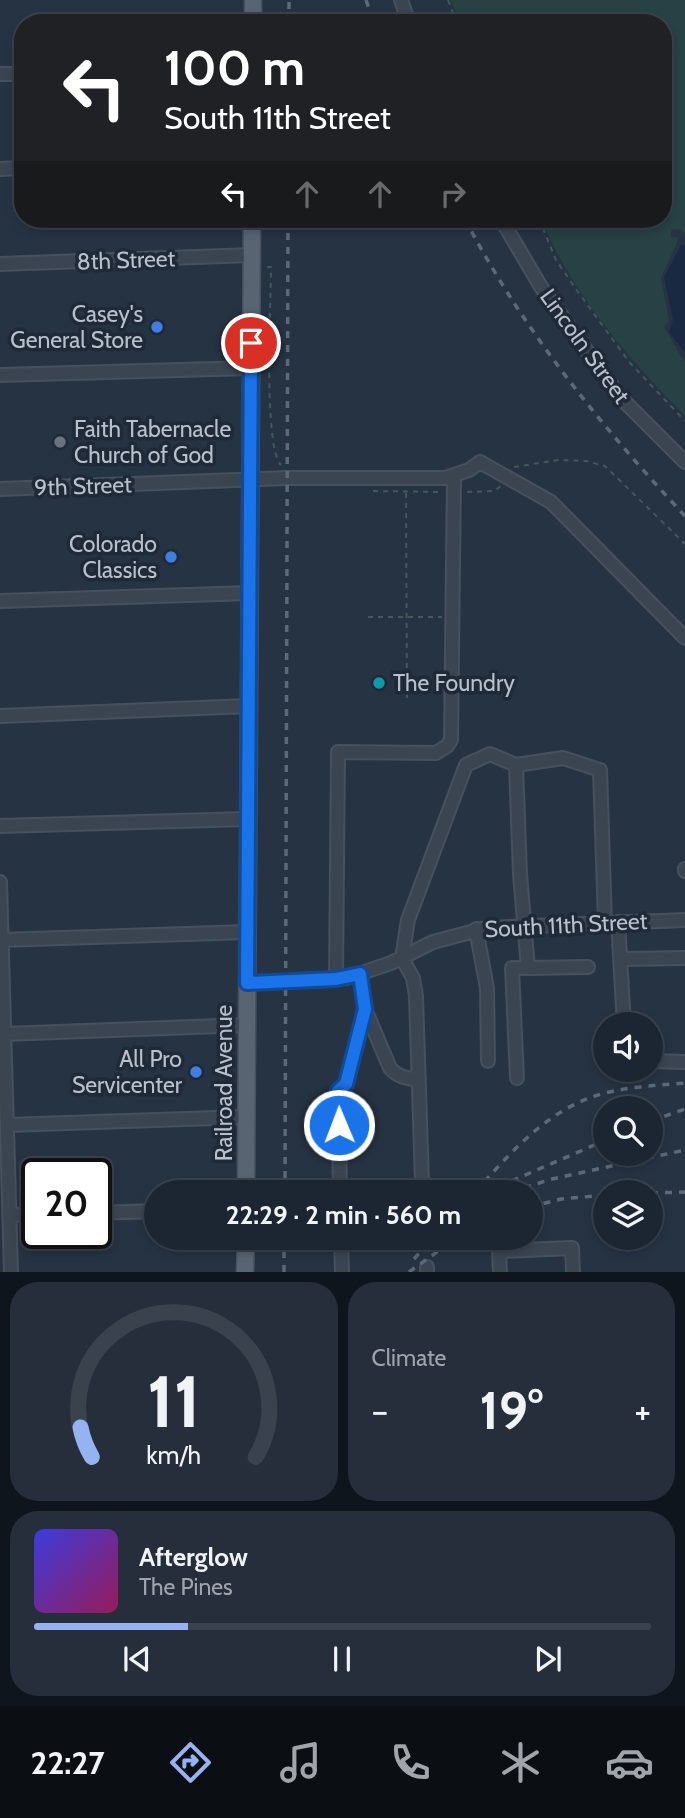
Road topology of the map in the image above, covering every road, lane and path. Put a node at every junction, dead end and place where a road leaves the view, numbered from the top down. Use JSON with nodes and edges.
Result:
{"nodes":[{"id":1,"x":252,"y":228,"type":"edge"},
{"id":2,"x":506,"y":228,"type":"edge"},
{"id":3,"x":543,"y":228,"type":"edge"},
{"id":4,"x":252,"y":256,"type":"junction"},
{"id":5,"x":0,"y":264,"type":"edge"},
{"id":6,"x":271,"y":267,"type":"dead end"},
{"id":7,"x":251,"y":368,"type":"junction"},
{"id":8,"x":0,"y":375,"type":"edge"},
{"id":9,"x":685,"y":421,"type":"edge"},
{"id":10,"x":685,"y":462,"type":"edge"},
{"id":11,"x":287,"y":466,"type":"dead end"},
{"id":12,"x":454,"y":476,"type":"junction"},
{"id":13,"x":507,"y":477,"type":"junction"},
{"id":14,"x":373,"y":478,"type":"junction"},
{"id":15,"x":250,"y":481,"type":"junction"},
{"id":16,"x":0,"y":489,"type":"edge"},
{"id":17,"x":406,"y":492,"type":"junction"},
{"id":18,"x":454,"y":493,"type":"junction"},
{"id":19,"x":685,"y":544,"type":"edge"},
{"id":20,"x":250,"y":593,"type":"junction"},
{"id":21,"x":0,"y":601,"type":"edge"},
{"id":22,"x":368,"y":617,"type":"dead end"},
{"id":23,"x":407,"y":617,"type":"junction"},
{"id":24,"x":453,"y":617,"type":"junction"},
{"id":25,"x":685,"y":638,"type":"edge"},
{"id":26,"x":407,"y":700,"type":"dead end"},
{"id":27,"x":249,"y":706,"type":"junction"},
{"id":28,"x":0,"y":716,"type":"edge"},
{"id":29,"x":516,"y":765,"type":"junction"},
{"id":30,"x":248,"y":819,"type":"junction"},
{"id":31,"x":0,"y":826,"type":"edge"},
{"id":32,"x":0,"y":882,"type":"edge"},
{"id":33,"x":685,"y":920,"type":"edge"},
{"id":34,"x":611,"y":923,"type":"junction"},
{"id":35,"x":524,"y":926,"type":"junction"},
{"id":36,"x":476,"y":929,"type":"junction"},
{"id":37,"x":247,"y":932,"type":"junction"},
{"id":38,"x":1,"y":940,"type":"edge"},
{"id":39,"x":402,"y":958,"type":"junction"},
{"id":40,"x":685,"y":958,"type":"edge"},
{"id":41,"x":621,"y":960,"type":"junction"},
{"id":42,"x":588,"y":967,"type":"dead end"},
{"id":43,"x":528,"y":968,"type":"junction"},
{"id":44,"x":360,"y":974,"type":"junction"},
{"id":45,"x":336,"y":979,"type":"junction"},
{"id":46,"x":247,"y":983,"type":"junction"},
{"id":47,"x":365,"y":1009,"type":"junction"},
{"id":48,"x":623,"y":1012,"type":"edge"},
{"id":49,"x":247,"y":1025,"type":"junction"},
{"id":50,"x":4,"y":1034,"type":"junction"},
{"id":51,"x":488,"y":1061,"type":"dead end"},
{"id":52,"x":663,"y":1062,"type":"edge"},
{"id":53,"x":685,"y":1062,"type":"edge"},
{"id":54,"x":517,"y":1078,"type":"dead end"},
{"id":55,"x":419,"y":1080,"type":"junction"},
{"id":56,"x":246,"y":1117,"type":"junction"},
{"id":57,"x":7,"y":1125,"type":"junction"},
{"id":58,"x":246,"y":1180,"type":"edge"},
{"id":59,"x":340,"y":1180,"type":"edge"},
{"id":60,"x":422,"y":1180,"type":"edge"},
{"id":61,"x":144,"y":1211,"type":"edge"},
{"id":62,"x":112,"y":1212,"type":"edge"},
{"id":63,"x":9,"y":1215,"type":"junction"},
{"id":64,"x":21,"y":1215,"type":"edge"},
{"id":65,"x":246,"y":1250,"type":"edge"},
{"id":66,"x":341,"y":1250,"type":"edge"},
{"id":67,"x":11,"y":1272,"type":"edge"},
{"id":68,"x":246,"y":1272,"type":"edge"},
{"id":69,"x":342,"y":1272,"type":"edge"},
{"id":70,"x":500,"y":1272,"type":"edge"},
{"id":71,"x":573,"y":1272,"type":"edge"}],
"edges":[{"from":1,"to":4,"type":"main road","name":"Railroad Avenue"},
{"from":2,"to":10,"type":"street","name":"Lincoln Street"},
{"from":3,"to":9,"type":"path"},
{"from":4,"to":5,"type":"street","name":"8th Street"},
{"from":4,"to":7,"type":"main road","name":"Railroad Avenue"},
{"from":6,"to":11,"type":"path"},
{"from":7,"to":8,"type":"street"},
{"from":7,"to":15,"type":"main road","name":"Railroad Avenue"},
{"from":12,"to":13,"type":"street"},
{"from":12,"to":14,"type":"street","name":"9th Street"},
{"from":12,"to":18,"type":"street"},
{"from":13,"to":18,"type":"path"},
{"from":13,"to":19,"type":"path"},
{"from":13,"to":25,"type":"street"},
{"from":14,"to":15,"type":"street","name":"9th Street"},
{"from":14,"to":17,"type":"path"},
{"from":15,"to":16,"type":"street","name":"9th Street"},
{"from":15,"to":20,"type":"main road","name":"Railroad Avenue"},
{"from":17,"to":18,"type":"path"},
{"from":17,"to":23,"type":"path"},
{"from":18,"to":24,"type":"street"},
{"from":20,"to":21,"type":"street"},
{"from":20,"to":27,"type":"main road","name":"Railroad Avenue"},
{"from":22,"to":23,"type":"path"},
{"from":23,"to":24,"type":"path"},
{"from":23,"to":26,"type":"path"},
{"from":24,"to":45,"type":"street"},
{"from":27,"to":28,"type":"street"},
{"from":27,"to":30,"type":"main road","name":"Railroad Avenue"},
{"from":29,"to":34,"type":"street"},
{"from":29,"to":35,"type":"street"},
{"from":29,"to":39,"type":"street"},
{"from":30,"to":31,"type":"street"},
{"from":30,"to":37,"type":"main road","name":"Railroad Avenue"},
{"from":32,"to":38,"type":"street"},
{"from":33,"to":34,"type":"street","name":"South 11th Street"},
{"from":34,"to":35,"type":"street","name":"South 11th Street"},
{"from":34,"to":41,"type":"street"},
{"from":35,"to":36,"type":"street","name":"South 11th Street"},
{"from":35,"to":43,"type":"street"},
{"from":36,"to":39,"type":"street","name":"South 11th Street"},
{"from":36,"to":51,"type":"street"},
{"from":37,"to":38,"type":"street"},
{"from":37,"to":46,"type":"main road","name":"Railroad Avenue"},
{"from":38,"to":50,"type":"street"},
{"from":39,"to":44,"type":"street","name":"South 11th Street"},
{"from":39,"to":55,"type":"street"},
{"from":40,"to":41,"type":"street"},
{"from":41,"to":48,"type":"street"},
{"from":42,"to":43,"type":"street"},
{"from":43,"to":54,"type":"street"},
{"from":44,"to":45,"type":"street","name":"South 11th Street"},
{"from":44,"to":47,"type":"street"},
{"from":45,"to":46,"type":"street","name":"South 11th Street"},
{"from":46,"to":49,"type":"main road","name":"Railroad Avenue"},
{"from":47,"to":55,"type":"street"},
{"from":47,"to":59,"type":"street"},
{"from":49,"to":50,"type":"street"},
{"from":49,"to":56,"type":"main road","name":"Railroad Avenue"},
{"from":50,"to":57,"type":"street"},
{"from":52,"to":53,"type":"street"},
{"from":55,"to":60,"type":"street"},
{"from":56,"to":57,"type":"street"},
{"from":56,"to":58,"type":"main road","name":"Railroad Avenue"},
{"from":57,"to":63,"type":"street"},
{"from":61,"to":62,"type":"street"},
{"from":63,"to":64,"type":"street"},
{"from":63,"to":67,"type":"street"},
{"from":65,"to":68,"type":"main road"},
{"from":66,"to":69,"type":"street"},
{"from":70,"to":71,"type":"street"}]}
